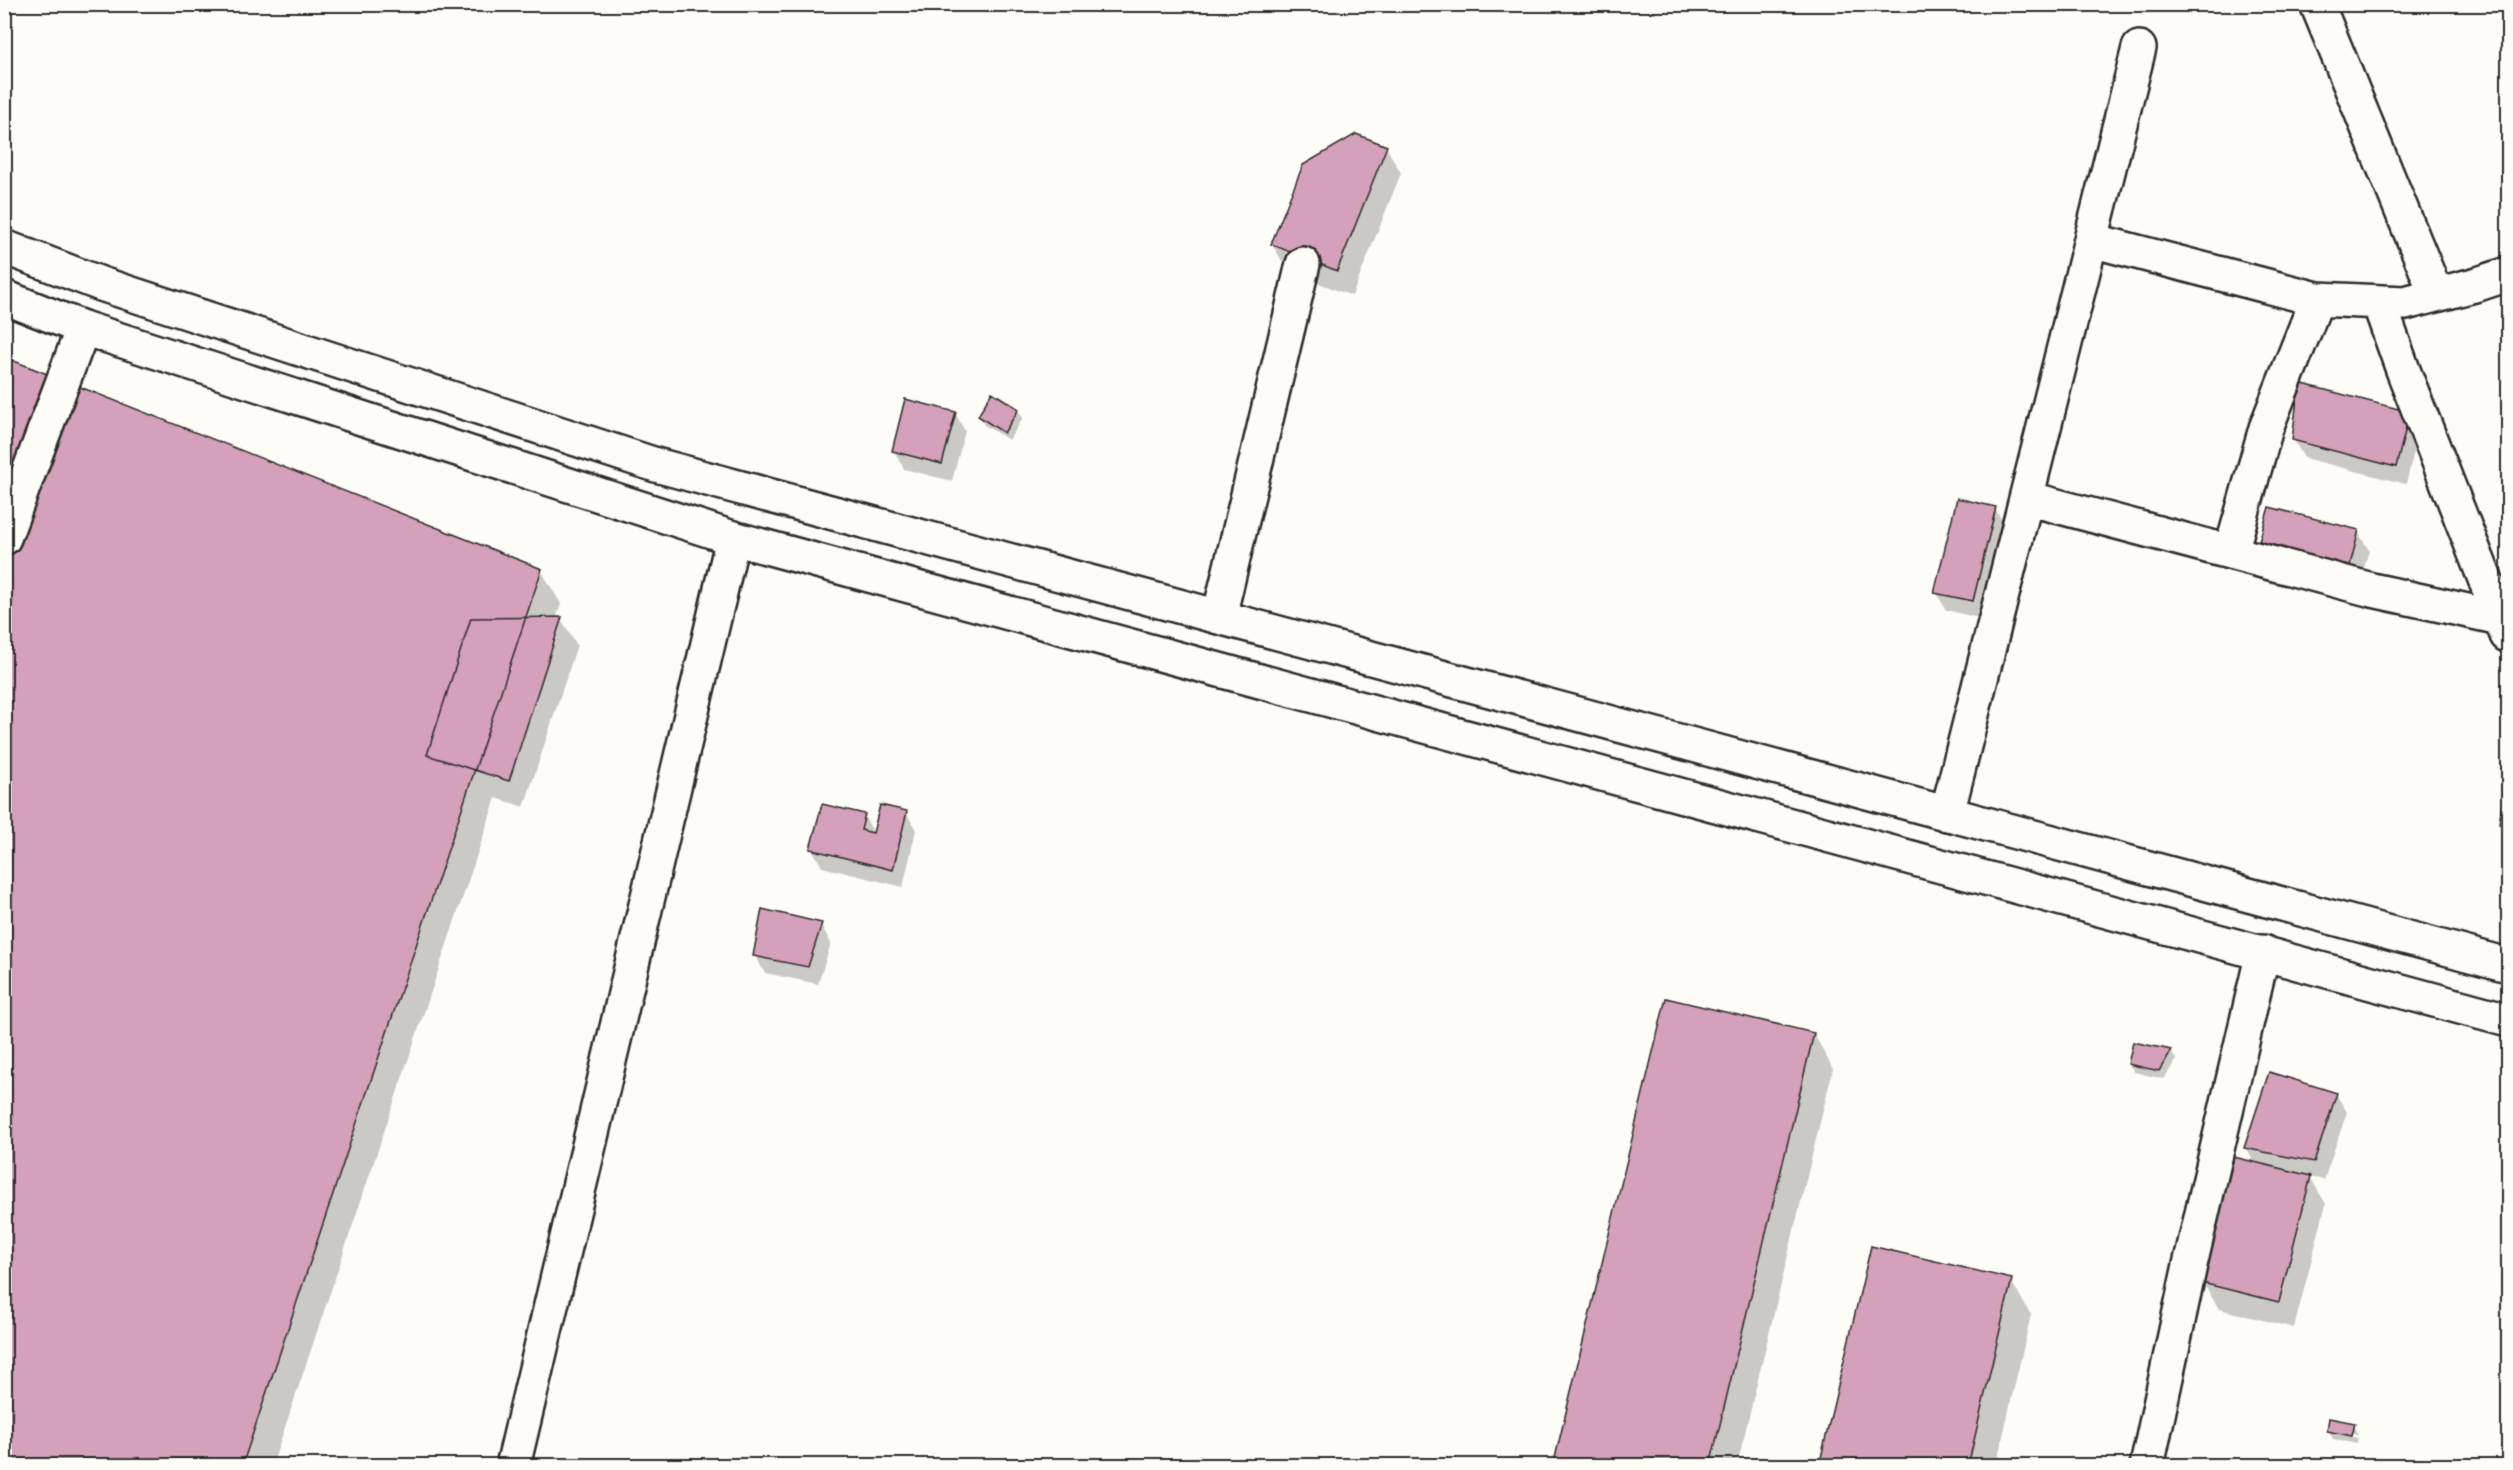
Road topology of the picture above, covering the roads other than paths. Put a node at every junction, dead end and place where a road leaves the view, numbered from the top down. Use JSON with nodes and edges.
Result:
{"nodes":[{"id":1,"x":2317,"y":4,"type":"edge"},
{"id":2,"x":2139,"y":48,"type":"dead end"},
{"id":3,"x":2091,"y":240,"type":"junction"},
{"id":4,"x":4,"y":247,"type":"edge"},
{"id":5,"x":1303,"y":264,"type":"dead end"},
{"id":6,"x":2508,"y":274,"type":"edge"},
{"id":7,"x":2436,"y":294,"type":"junction"},
{"id":8,"x":4,"y":297,"type":"edge"},
{"id":9,"x":2317,"y":299,"type":"junction"},
{"id":10,"x":2379,"y":303,"type":"junction"},
{"id":11,"x":83,"y":328,"type":"junction"},
{"id":12,"x":2027,"y":498,"type":"junction"},
{"id":13,"x":4,"y":538,"type":"edge"},
{"id":14,"x":733,"y":538,"type":"junction"},
{"id":15,"x":2231,"y":552,"type":"junction"},
{"id":16,"x":1219,"y":617,"type":"junction"},
{"id":17,"x":2506,"y":625,"type":"edge"},
{"id":18,"x":1947,"y":814,"type":"junction"},
{"id":19,"x":2263,"y":952,"type":"junction"},
{"id":20,"x":2508,"y":965,"type":"edge"},
{"id":21,"x":2508,"y":1020,"type":"edge"},
{"id":22,"x":513,"y":1466,"type":"edge"},
{"id":23,"x":2147,"y":1466,"type":"edge"}],
"edges":[{"from":1,"to":7,"type":"main road"},
{"from":2,"to":3,"type":"main road"},
{"from":3,"to":9,"type":"main road"},
{"from":3,"to":12,"type":"main road"},
{"from":4,"to":16,"type":"main road"},
{"from":5,"to":16,"type":"main road"},
{"from":6,"to":7,"type":"main road"},
{"from":7,"to":10,"type":"main road"},
{"from":8,"to":11,"type":"main road"},
{"from":9,"to":10,"type":"main road"},
{"from":9,"to":15,"type":"main road"},
{"from":10,"to":17,"type":"main road"},
{"from":11,"to":13,"type":"main road"},
{"from":11,"to":14,"type":"main road"},
{"from":12,"to":15,"type":"main road"},
{"from":12,"to":18,"type":"main road"},
{"from":14,"to":19,"type":"main road"},
{"from":14,"to":22,"type":"main road"},
{"from":15,"to":17,"type":"main road"},
{"from":16,"to":18,"type":"main road"},
{"from":18,"to":20,"type":"main road"},
{"from":19,"to":21,"type":"main road"},
{"from":19,"to":23,"type":"main road"}]}
